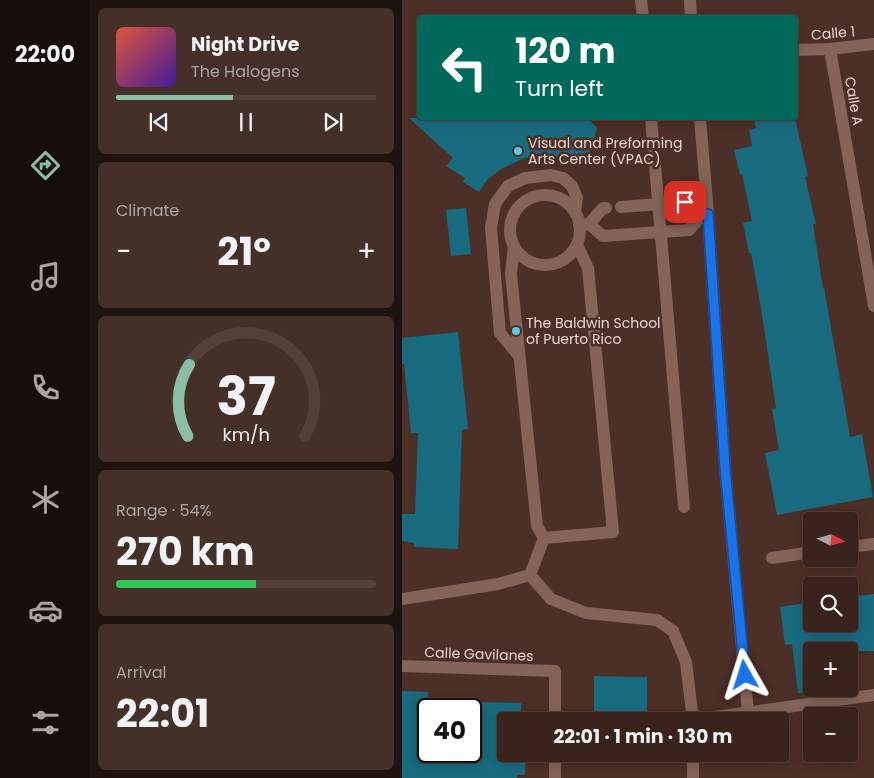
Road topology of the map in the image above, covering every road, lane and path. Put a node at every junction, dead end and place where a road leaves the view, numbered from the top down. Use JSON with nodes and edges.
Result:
{"nodes":[{"id":1,"x":641,"y":0,"type":"edge"},
{"id":2,"x":690,"y":0,"type":"edge"},
{"id":3,"x":643,"y":15,"type":"edge"},
{"id":4,"x":691,"y":15,"type":"edge"},
{"id":5,"x":874,"y":44,"type":"edge"},
{"id":6,"x":830,"y":49,"type":"junction"},
{"id":7,"x":798,"y":50,"type":"edge"},
{"id":8,"x":651,"y":120,"type":"edge"},
{"id":9,"x":700,"y":120,"type":"edge"},
{"id":10,"x":658,"y":205,"type":"junction"},
{"id":11,"x":621,"y":207,"type":"dead end"},
{"id":12,"x":606,"y":208,"type":"dead end"},
{"id":13,"x":575,"y":212,"type":"junction"},
{"id":14,"x":705,"y":214,"type":"junction"},
{"id":15,"x":584,"y":224,"type":"junction"},
{"id":16,"x":661,"y":232,"type":"junction"},
{"id":17,"x":577,"y":245,"type":"junction"},
{"id":18,"x":514,"y":246,"type":"junction"},
{"id":19,"x":874,"y":306,"type":"edge"},
{"id":20,"x":519,"y":356,"type":"junction"},
{"id":21,"x":684,"y":507,"type":"dead end"},
{"id":22,"x":544,"y":538,"type":"junction"},
{"id":23,"x":874,"y":544,"type":"edge"},
{"id":24,"x":858,"y":546,"type":"edge"},
{"id":25,"x":803,"y":553,"type":"edge"},
{"id":26,"x":772,"y":558,"type":"dead end"},
{"id":27,"x":530,"y":575,"type":"junction"},
{"id":28,"x":402,"y":599,"type":"edge"},
{"id":29,"x":402,"y":666,"type":"edge"},
{"id":30,"x":874,"y":695,"type":"edge"},
{"id":31,"x":555,"y":712,"type":"edge"},
{"id":32,"x":692,"y":712,"type":"edge"},
{"id":33,"x":748,"y":712,"type":"joint"},
{"id":34,"x":555,"y":762,"type":"edge"},
{"id":35,"x":693,"y":762,"type":"edge"},
{"id":36,"x":555,"y":778,"type":"edge"},
{"id":37,"x":693,"y":778,"type":"edge"}],
"edges":[{"from":1,"to":3,"type":"street"},
{"from":2,"to":4,"type":"street"},
{"from":5,"to":6,"type":"street","name":"Calle 1"},
{"from":6,"to":7,"type":"street","name":"Calle 1"},
{"from":6,"to":19,"type":"street","name":"Calle A"},
{"from":8,"to":10,"type":"street"},
{"from":9,"to":14,"type":"street"},
{"from":10,"to":11,"type":"street"},
{"from":10,"to":14,"type":"street"},
{"from":10,"to":16,"type":"street"},
{"from":12,"to":15,"type":"street"},
{"from":13,"to":15,"type":"street"},
{"from":13,"to":18,"type":"street"},
{"from":13,"to":20,"type":"street"},
{"from":14,"to":16,"type":"street"},
{"from":14,"to":33,"type":"street"},
{"from":15,"to":16,"type":"street"},
{"from":15,"to":17,"type":"street"},
{"from":16,"to":21,"type":"street"},
{"from":17,"to":18,"type":"street"},
{"from":17,"to":22,"type":"street"},
{"from":18,"to":20,"type":"street"},
{"from":20,"to":22,"type":"street"},
{"from":22,"to":27,"type":"street"},
{"from":23,"to":24,"type":"street"},
{"from":25,"to":26,"type":"street"},
{"from":27,"to":28,"type":"street"},
{"from":27,"to":32,"type":"street"},
{"from":29,"to":31,"type":"street","name":"Calle Gavilanes"},
{"from":30,"to":33,"type":"street"},
{"from":34,"to":36,"type":"street"},
{"from":35,"to":37,"type":"street"}]}
